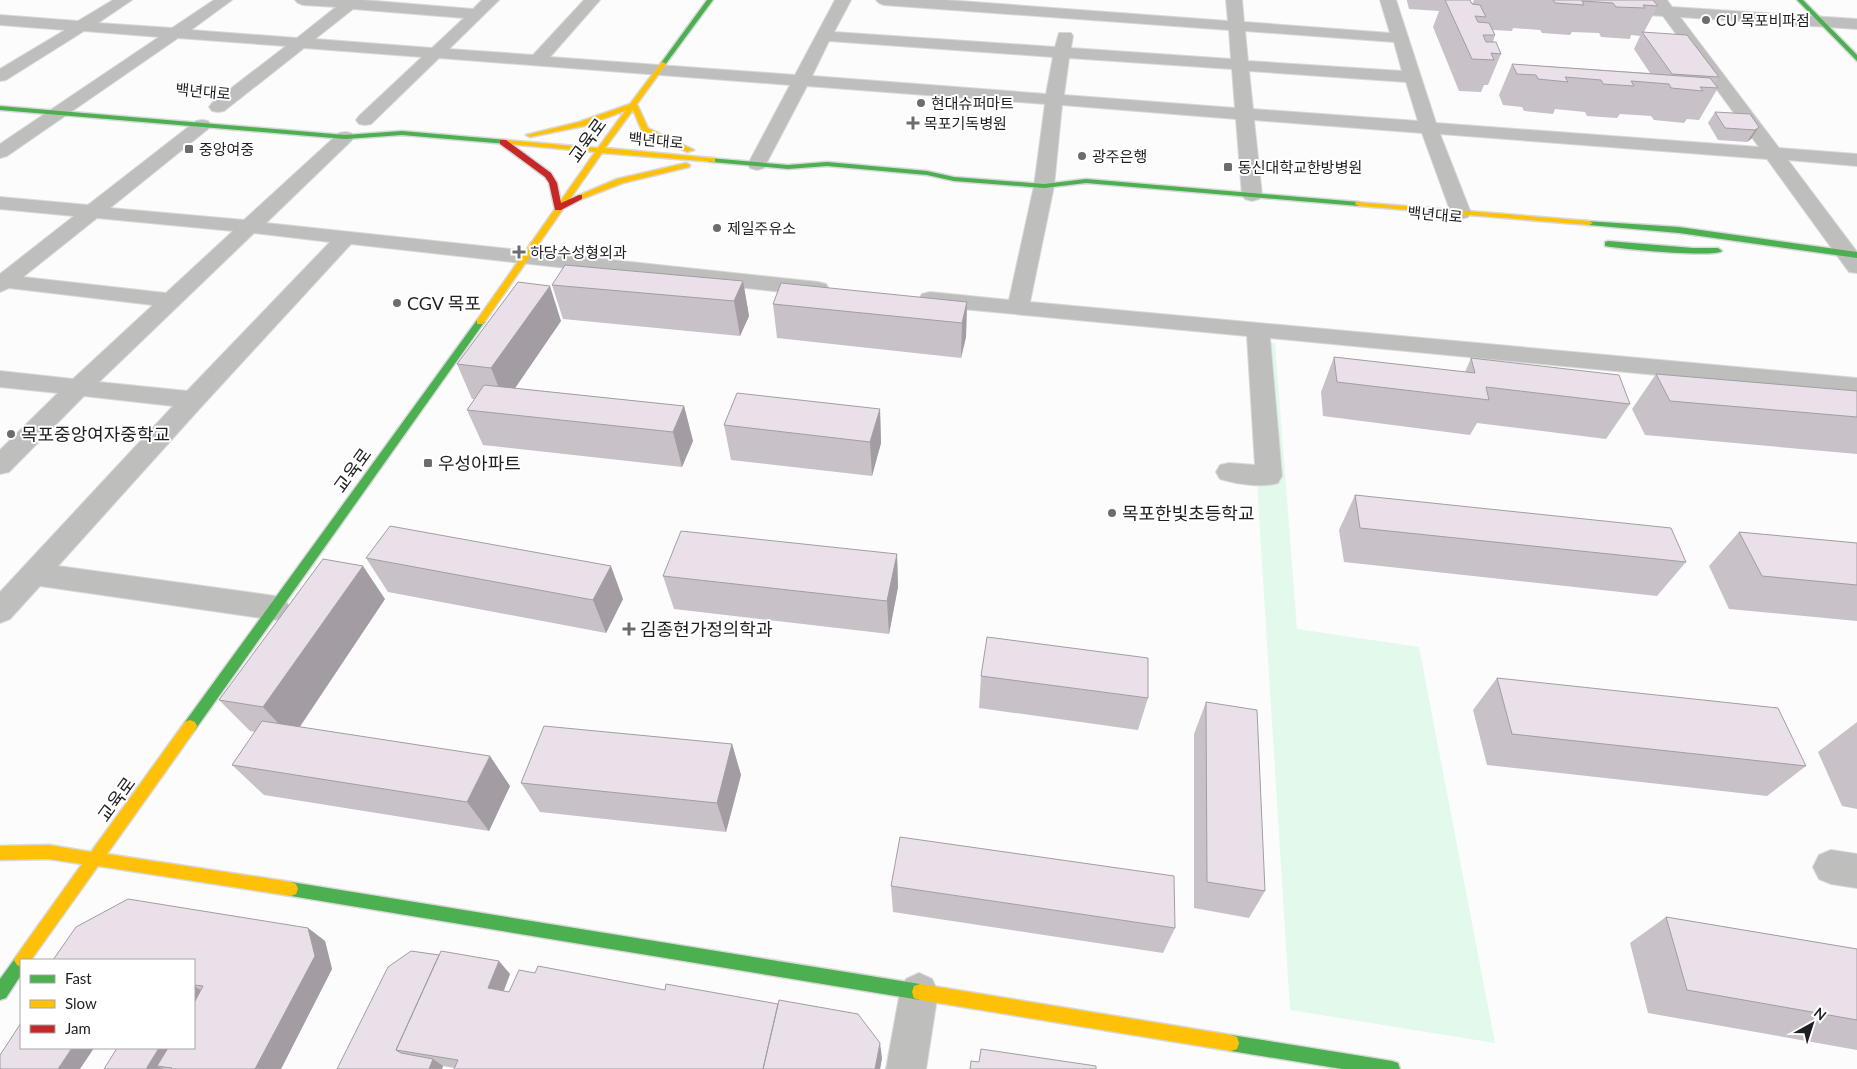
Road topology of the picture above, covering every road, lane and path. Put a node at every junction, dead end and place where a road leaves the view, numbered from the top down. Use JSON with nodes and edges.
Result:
{"nodes":[{"id":1,"x":124,"y":0,"type":"edge"},
{"id":2,"x":224,"y":0,"type":"edge"},
{"id":3,"x":303,"y":0,"type":"edge"},
{"id":4,"x":491,"y":0,"type":"edge"},
{"id":5,"x":592,"y":0,"type":"edge"},
{"id":6,"x":710,"y":0,"type":"edge"},
{"id":7,"x":843,"y":0,"type":"edge"},
{"id":8,"x":884,"y":0,"type":"edge"},
{"id":9,"x":1234,"y":0,"type":"edge"},
{"id":10,"x":1388,"y":0,"type":"edge"},
{"id":11,"x":1800,"y":0,"type":"edge"},
{"id":12,"x":353,"y":2,"type":"edge"},
{"id":13,"x":1663,"y":5,"type":"edge"},
{"id":14,"x":1600,"y":6,"type":"dead end"},
{"id":15,"x":1070,"y":7,"type":"edge"},
{"id":16,"x":476,"y":14,"type":"junction"},
{"id":17,"x":0,"y":20,"type":"edge"},
{"id":18,"x":1820,"y":21,"type":"junction"},
{"id":19,"x":1857,"y":24,"type":"edge"},
{"id":20,"x":1236,"y":26,"type":"junction"},
{"id":21,"x":81,"y":27,"type":"junction"},
{"id":22,"x":174,"y":34,"type":"junction"},
{"id":23,"x":824,"y":36,"type":"junction"},
{"id":24,"x":1400,"y":38,"type":"junction"},
{"id":25,"x":300,"y":43,"type":"junction"},
{"id":26,"x":436,"y":53,"type":"junction"},
{"id":27,"x":1062,"y":53,"type":"junction"},
{"id":28,"x":1857,"y":59,"type":"edge"},
{"id":29,"x":537,"y":61,"type":"junction"},
{"id":30,"x":1240,"y":65,"type":"junction"},
{"id":31,"x":660,"y":71,"type":"junction"},
{"id":32,"x":0,"y":76,"type":"edge"},
{"id":33,"x":1413,"y":78,"type":"junction"},
{"id":34,"x":800,"y":81,"type":"junction"},
{"id":35,"x":63,"y":94,"type":"dead end"},
{"id":36,"x":83,"y":96,"type":"junction"},
{"id":37,"x":101,"y":98,"type":"dead end"},
{"id":38,"x":1054,"y":100,"type":"junction"},
{"id":39,"x":634,"y":105,"type":"junction"},
{"id":40,"x":214,"y":107,"type":"joint"},
{"id":41,"x":0,"y":108,"type":"edge"},
{"id":42,"x":238,"y":109,"type":"dead end"},
{"id":43,"x":59,"y":112,"type":"junction"},
{"id":44,"x":1244,"y":114,"type":"junction"},
{"id":45,"x":202,"y":125,"type":"junction"},
{"id":46,"x":355,"y":125,"type":"junction"},
{"id":47,"x":1429,"y":128,"type":"junction"},
{"id":48,"x":402,"y":133,"type":"junction"},
{"id":49,"x":502,"y":140,"type":"junction"},
{"id":50,"x":601,"y":150,"type":"junction"},
{"id":51,"x":0,"y":152,"type":"edge"},
{"id":52,"x":1773,"y":153,"type":"junction"},
{"id":53,"x":712,"y":160,"type":"junction"},
{"id":54,"x":1857,"y":160,"type":"edge"},
{"id":55,"x":757,"y":164,"type":"junction"},
{"id":56,"x":788,"y":167,"type":"junction"},
{"id":57,"x":820,"y":177,"type":"dead end"},
{"id":58,"x":954,"y":179,"type":"junction"},
{"id":59,"x":921,"y":185,"type":"dead end"},
{"id":60,"x":1044,"y":186,"type":"junction"},
{"id":61,"x":1252,"y":195,"type":"junction"},
{"id":62,"x":1075,"y":196,"type":"dead end"},
{"id":63,"x":0,"y":203,"type":"edge"},
{"id":64,"x":558,"y":208,"type":"junction"},
{"id":65,"x":92,"y":212,"type":"junction"},
{"id":66,"x":1461,"y":213,"type":"junction"},
{"id":67,"x":251,"y":227,"type":"junction"},
{"id":68,"x":345,"y":238,"type":"junction"},
{"id":69,"x":1598,"y":243,"type":"dead end"},
{"id":70,"x":1731,"y":251,"type":"dead end"},
{"id":71,"x":1750,"y":251,"type":"dead end"},
{"id":72,"x":1847,"y":257,"type":"edge"},
{"id":73,"x":526,"y":258,"type":"junction"},
{"id":74,"x":2,"y":282,"type":"edge"},
{"id":75,"x":839,"y":291,"type":"edge"},
{"id":76,"x":907,"y":297,"type":"edge"},
{"id":77,"x":172,"y":300,"type":"junction"},
{"id":78,"x":1018,"y":307,"type":"junction"},
{"id":79,"x":1258,"y":330,"type":"junction"},
{"id":80,"x":0,"y":379,"type":"edge"},
{"id":81,"x":1857,"y":386,"type":"edge"},
{"id":82,"x":78,"y":388,"type":"junction"},
{"id":83,"x":193,"y":400,"type":"junction"},
{"id":84,"x":0,"y":465,"type":"edge"},
{"id":85,"x":1228,"y":472,"type":"dead end"},
{"id":86,"x":34,"y":574,"type":"junction"},
{"id":87,"x":275,"y":608,"type":"junction"},
{"id":88,"x":0,"y":611,"type":"edge"},
{"id":89,"x":0,"y":853,"type":"edge"},
{"id":90,"x":95,"y":859,"type":"junction"},
{"id":91,"x":23,"y":959,"type":"edge"},
{"id":92,"x":20,"y":964,"type":"edge"},
{"id":93,"x":0,"y":992,"type":"edge"},
{"id":94,"x":919,"y":992,"type":"junction"},
{"id":95,"x":1322,"y":1063,"type":"edge"},
{"id":96,"x":906,"y":1069,"type":"edge"},
{"id":97,"x":1392,"y":1069,"type":"edge"}],
"edges":[{"from":1,"to":21,"type":"street"},
{"from":2,"to":22,"type":"street"},
{"from":3,"to":12,"type":"street"},
{"from":4,"to":16,"type":"street"},
{"from":5,"to":29,"type":"street"},
{"from":6,"to":31,"type":"street","name":"교육로"},
{"from":7,"to":23,"type":"street"},
{"from":8,"to":15,"type":"street"},
{"from":9,"to":20,"type":"street"},
{"from":10,"to":24,"type":"street"},
{"from":11,"to":18,"type":"street"},
{"from":12,"to":16,"type":"street"},
{"from":12,"to":25,"type":"street"},
{"from":13,"to":14,"type":"street"},
{"from":13,"to":18,"type":"street"},
{"from":13,"to":52,"type":"street"},
{"from":15,"to":20,"type":"street"},
{"from":15,"to":27,"type":"street"},
{"from":16,"to":26,"type":"street"},
{"from":17,"to":21,"type":"street"},
{"from":18,"to":19,"type":"street"},
{"from":18,"to":28,"type":"street"},
{"from":20,"to":24,"type":"street"},
{"from":20,"to":30,"type":"street"},
{"from":21,"to":22,"type":"street"},
{"from":21,"to":32,"type":"street"},
{"from":22,"to":25,"type":"street"},
{"from":22,"to":36,"type":"street"},
{"from":23,"to":27,"type":"street"},
{"from":23,"to":34,"type":"street"},
{"from":24,"to":33,"type":"street"},
{"from":25,"to":26,"type":"street"},
{"from":25,"to":40,"type":"street"},
{"from":26,"to":29,"type":"street"},
{"from":26,"to":46,"type":"street"},
{"from":27,"to":30,"type":"street"},
{"from":27,"to":38,"type":"street"},
{"from":29,"to":31,"type":"street"},
{"from":30,"to":33,"type":"street"},
{"from":30,"to":44,"type":"street"},
{"from":31,"to":34,"type":"street"},
{"from":31,"to":39,"type":"street","name":"교육로"},
{"from":33,"to":47,"type":"street"},
{"from":34,"to":38,"type":"street"},
{"from":34,"to":55,"type":"street"},
{"from":35,"to":36,"type":"street"},
{"from":36,"to":37,"type":"street"},
{"from":36,"to":43,"type":"street"},
{"from":38,"to":44,"type":"street"},
{"from":38,"to":60,"type":"street"},
{"from":39,"to":49,"type":"street"},
{"from":39,"to":50,"type":"street","name":"교육로"},
{"from":39,"to":53,"type":"street"},
{"from":40,"to":42,"type":"street","name":"백년대로"},
{"from":41,"to":43,"type":"street","name":"백년대로"},
{"from":43,"to":45,"type":"street","name":"백년대로"},
{"from":43,"to":51,"type":"street"},
{"from":44,"to":47,"type":"street"},
{"from":44,"to":61,"type":"street"},
{"from":45,"to":46,"type":"street","name":"백년대로"},
{"from":45,"to":65,"type":"street"},
{"from":46,"to":48,"type":"street","name":"백년대로"},
{"from":46,"to":48,"type":"street","name":"백년대로"},
{"from":46,"to":67,"type":"street"},
{"from":47,"to":52,"type":"street"},
{"from":47,"to":66,"type":"street"},
{"from":48,"to":49,"type":"street","name":"백년대로"},
{"from":49,"to":50,"type":"street","name":"백년대로"},
{"from":49,"to":64,"type":"street"},
{"from":50,"to":53,"type":"street","name":"백년대로"},
{"from":50,"to":64,"type":"street","name":"교육로"},
{"from":52,"to":54,"type":"street"},
{"from":52,"to":72,"type":"street"},
{"from":53,"to":55,"type":"street","name":"백년대로"},
{"from":53,"to":64,"type":"street"},
{"from":55,"to":56,"type":"street","name":"백년대로"},
{"from":56,"to":57,"type":"street","name":"백년대로"},
{"from":56,"to":58,"type":"street","name":"백년대로"},
{"from":58,"to":59,"type":"street","name":"백년대로"},
{"from":58,"to":60,"type":"street","name":"백년대로"},
{"from":60,"to":61,"type":"street","name":"백년대로"},
{"from":60,"to":62,"type":"street","name":"백년대로"},
{"from":60,"to":78,"type":"street"},
{"from":61,"to":66,"type":"street","name":"백년대로"},
{"from":63,"to":65,"type":"street"},
{"from":64,"to":73,"type":"street","name":"교육로"},
{"from":65,"to":67,"type":"street"},
{"from":65,"to":74,"type":"street"},
{"from":66,"to":72,"type":"street","name":"백년대로"},
{"from":67,"to":68,"type":"street"},
{"from":67,"to":77,"type":"street"},
{"from":68,"to":73,"type":"street"},
{"from":68,"to":83,"type":"street"},
{"from":69,"to":70,"type":"street"},
{"from":71,"to":72,"type":"street"},
{"from":73,"to":75,"type":"street"},
{"from":73,"to":87,"type":"street","name":"교육로"},
{"from":74,"to":77,"type":"street"},
{"from":76,"to":78,"type":"street"},
{"from":77,"to":82,"type":"street"},
{"from":78,"to":79,"type":"street"},
{"from":79,"to":81,"type":"street"},
{"from":79,"to":85,"type":"street"},
{"from":80,"to":82,"type":"street"},
{"from":82,"to":83,"type":"street"},
{"from":82,"to":84,"type":"street"},
{"from":83,"to":86,"type":"street"},
{"from":86,"to":87,"type":"street"},
{"from":86,"to":88,"type":"street"},
{"from":87,"to":90,"type":"street","name":"교육로"},
{"from":89,"to":90,"type":"street"},
{"from":90,"to":91,"type":"street","name":"교육로"},
{"from":90,"to":94,"type":"street"},
{"from":92,"to":93,"type":"street","name":"교육로"},
{"from":94,"to":95,"type":"street"},
{"from":94,"to":96,"type":"street"},
{"from":95,"to":97,"type":"street"}]}
